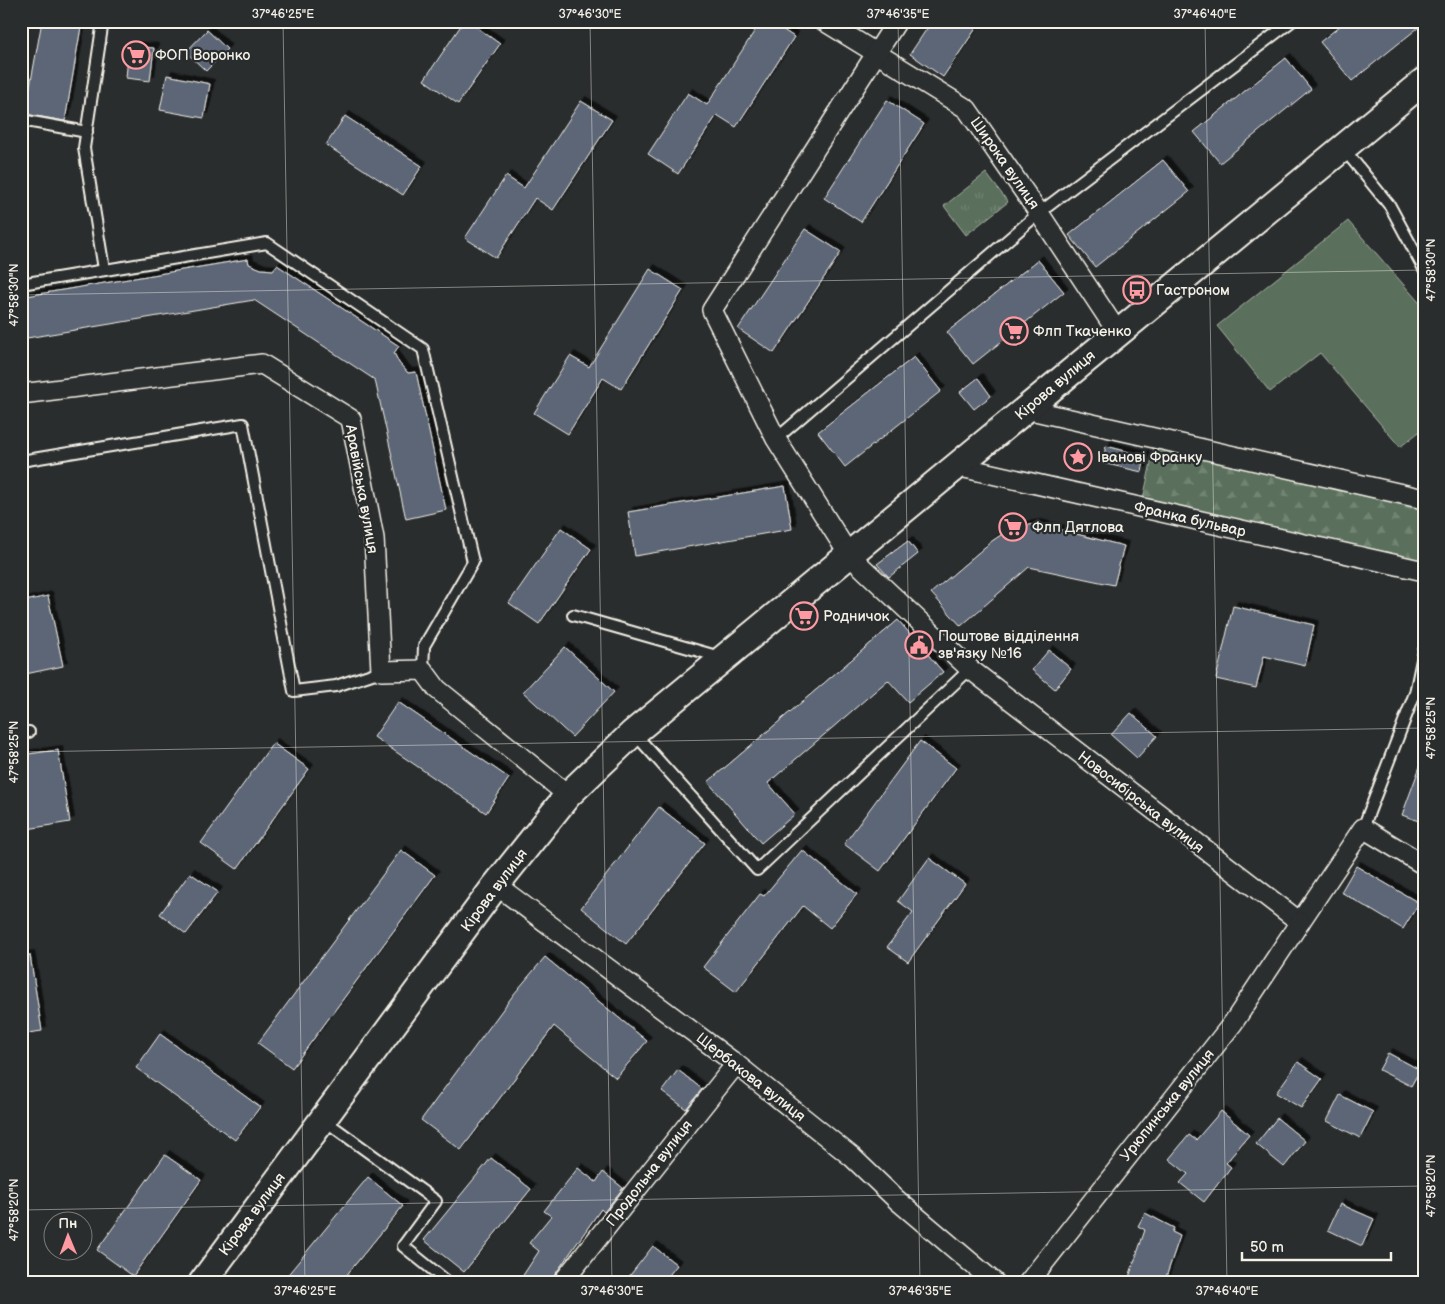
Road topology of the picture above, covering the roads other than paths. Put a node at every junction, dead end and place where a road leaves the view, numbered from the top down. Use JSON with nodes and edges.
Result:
{"nodes":[{"id":1,"x":104,"y":21,"type":"edge"},
{"id":2,"x":824,"y":21,"type":"edge"},
{"id":3,"x":897,"y":21,"type":"edge"},
{"id":4,"x":1292,"y":21,"type":"edge"},
{"id":5,"x":877,"y":53,"type":"junction"},
{"id":6,"x":1424,"y":81,"type":"edge"},
{"id":7,"x":21,"y":120,"type":"edge"},
{"id":8,"x":87,"y":132,"type":"junction"},
{"id":9,"x":1342,"y":148,"type":"junction"},
{"id":10,"x":1039,"y":213,"type":"junction"},
{"id":11,"x":1424,"y":269,"type":"edge"},
{"id":12,"x":104,"y":270,"type":"junction"},
{"id":13,"x":21,"y":284,"type":"edge"},
{"id":14,"x":1118,"y":333,"type":"junction"},
{"id":15,"x":21,"y":394,"type":"edge"},
{"id":16,"x":1026,"y":409,"type":"junction"},
{"id":17,"x":776,"y":439,"type":"junction"},
{"id":18,"x":21,"y":460,"type":"edge"},
{"id":19,"x":956,"y":466,"type":"junction"},
{"id":20,"x":1424,"y":499,"type":"edge"},
{"id":21,"x":849,"y":555,"type":"junction"},
{"id":22,"x":1424,"y":571,"type":"edge"},
{"id":23,"x":572,"y":615,"type":"dead end"},
{"id":24,"x":1424,"y":650,"type":"edge"},
{"id":25,"x":724,"y":658,"type":"junction"},
{"id":26,"x":970,"y":669,"type":"junction"},
{"id":27,"x":422,"y":670,"type":"junction"},
{"id":28,"x":381,"y":671,"type":"junction"},
{"id":29,"x":1419,"y":694,"type":"edge"},
{"id":30,"x":633,"y":732,"type":"junction"},
{"id":31,"x":568,"y":795,"type":"junction"},
{"id":32,"x":1363,"y":828,"type":"junction"},
{"id":33,"x":1424,"y":865,"type":"edge"},
{"id":34,"x":496,"y":885,"type":"junction"},
{"id":35,"x":1300,"y":922,"type":"junction"},
{"id":36,"x":736,"y":1064,"type":"junction"},
{"id":37,"x":323,"y":1119,"type":"junction"},
{"id":38,"x":202,"y":1283,"type":"edge"},
{"id":39,"x":449,"y":1283,"type":"edge"},
{"id":40,"x":562,"y":1283,"type":"edge"},
{"id":41,"x":995,"y":1283,"type":"edge"},
{"id":42,"x":1028,"y":1283,"type":"edge"}],
"edges":[{"from":1,"to":8,"type":"lane"},
{"from":2,"to":5,"type":"street","name":"Широка вулиця"},
{"from":3,"to":5,"type":"street"},
{"from":4,"to":10,"type":"lane"},
{"from":5,"to":10,"type":"street","name":"Широка вулиця"},
{"from":5,"to":17,"type":"street"},
{"from":6,"to":9,"type":"street","name":"Кірова вулиця"},
{"from":7,"to":8,"type":"lane"},
{"from":8,"to":12,"type":"lane"},
{"from":9,"to":11,"type":"lane"},
{"from":9,"to":14,"type":"street","name":"Кірова вулиця"},
{"from":10,"to":14,"type":"street","name":"Широка вулиця"},
{"from":10,"to":17,"type":"lane"},
{"from":12,"to":13,"type":"lane"},
{"from":12,"to":27,"type":"lane"},
{"from":14,"to":16,"type":"street","name":"Кірова вулиця"},
{"from":15,"to":28,"type":"street","name":"Аравійська вулиця"},
{"from":16,"to":19,"type":"street","name":"Кірова вулиця"},
{"from":16,"to":20,"type":"street"},
{"from":17,"to":21,"type":"street"},
{"from":18,"to":28,"type":"lane"},
{"from":19,"to":21,"type":"street","name":"Кірова вулиця"},
{"from":19,"to":22,"type":"street","name":"Франка бульвар"},
{"from":21,"to":25,"type":"street","name":"Кірова вулиця"},
{"from":21,"to":26,"type":"street","name":"Новосибірська вулиця"},
{"from":23,"to":25,"type":"lane"},
{"from":24,"to":29,"type":"lane"},
{"from":25,"to":30,"type":"street","name":"Кірова вулиця"},
{"from":26,"to":30,"type":"lane"},
{"from":26,"to":35,"type":"street","name":"Новосибірська вулиця"},
{"from":27,"to":28,"type":"street"},
{"from":27,"to":31,"type":"street"},
{"from":29,"to":32,"type":"lane"},
{"from":30,"to":31,"type":"street","name":"Кірова вулиця"},
{"from":31,"to":34,"type":"street","name":"Кірова вулиця"},
{"from":32,"to":33,"type":"street"},
{"from":32,"to":35,"type":"street"},
{"from":34,"to":36,"type":"street","name":"Щербакова вулиця"},
{"from":34,"to":37,"type":"street","name":"Кірова вулиця"},
{"from":35,"to":42,"type":"street","name":"Урюпинська вулиця"},
{"from":36,"to":40,"type":"street","name":"Продольна вулиця"},
{"from":36,"to":41,"type":"street","name":"Щербакова вулиця"},
{"from":37,"to":38,"type":"street","name":"Кірова вулиця"},
{"from":37,"to":39,"type":"lane"}]}
